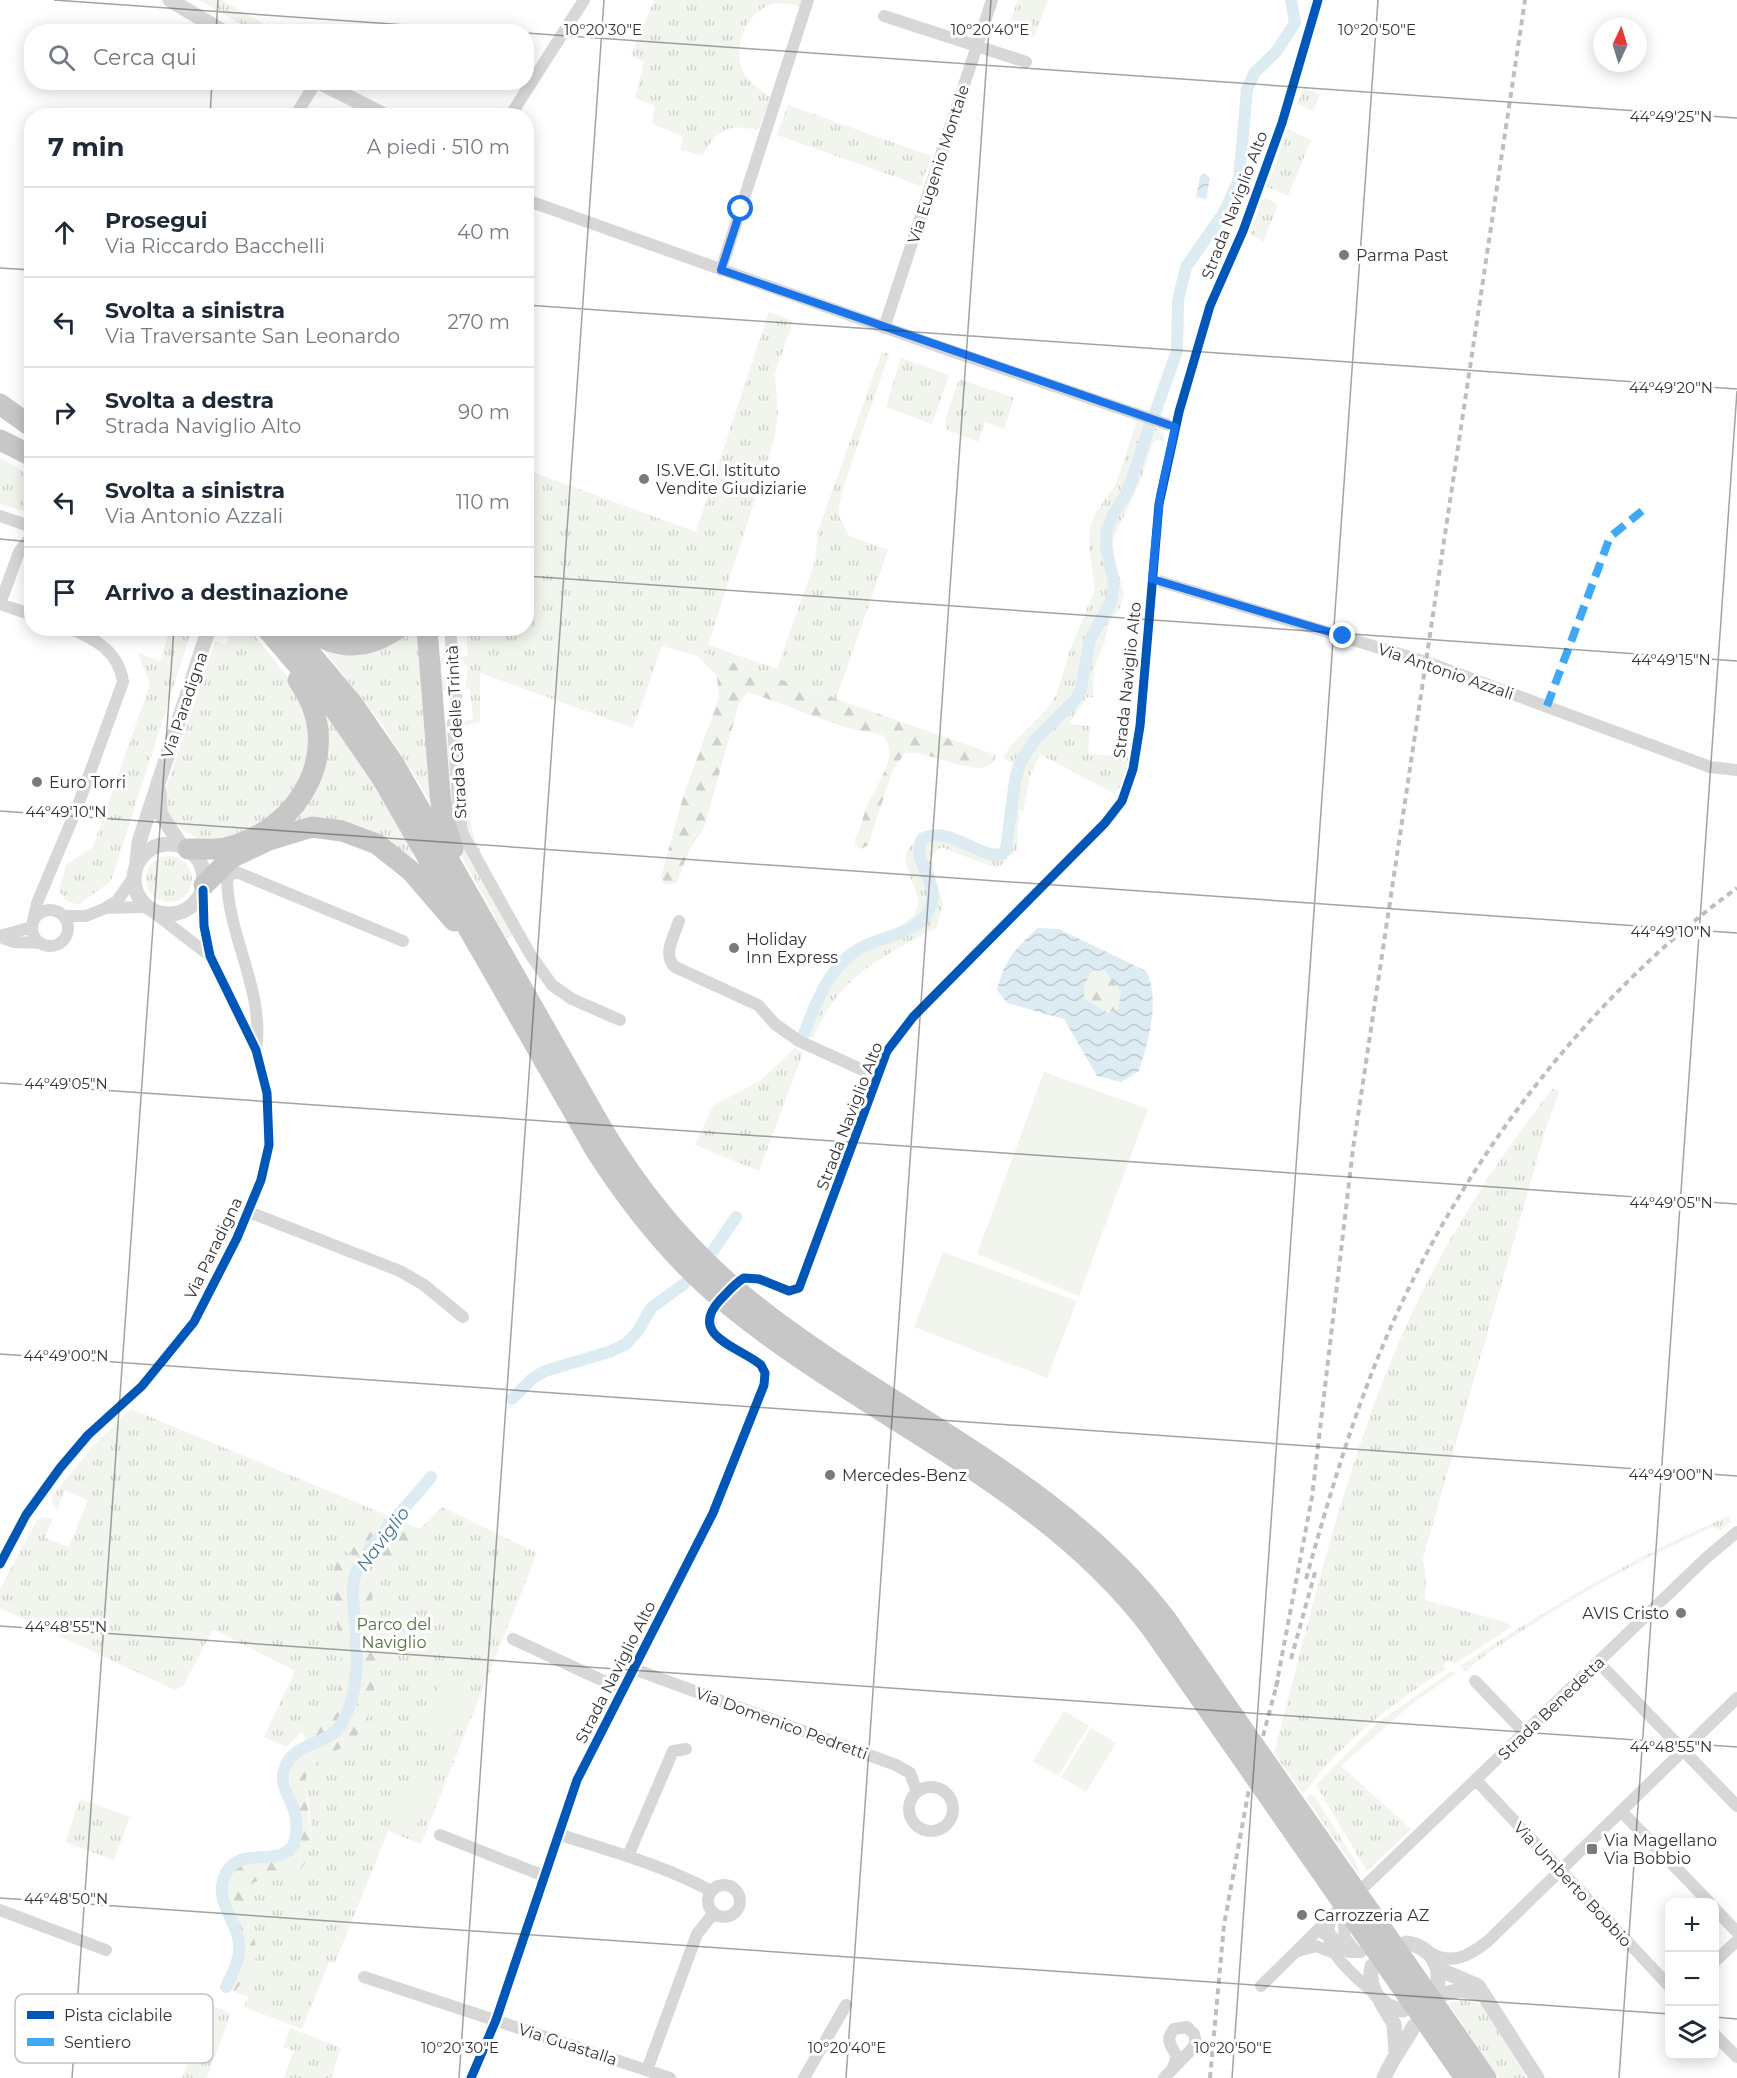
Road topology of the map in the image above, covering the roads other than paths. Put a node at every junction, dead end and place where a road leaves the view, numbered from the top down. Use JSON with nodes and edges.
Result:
{"nodes":[{"id":1,"x":170,"y":0,"type":"edge"},
{"id":2,"x":584,"y":0,"type":"edge"},
{"id":3,"x":808,"y":0,"type":"edge"},
{"id":4,"x":992,"y":0,"type":"edge"},
{"id":5,"x":1318,"y":0,"type":"edge"},
{"id":6,"x":884,"y":16,"type":"dead end"},
{"id":7,"x":210,"y":24,"type":"edge"},
{"id":8,"x":977,"y":46,"type":"junction"},
{"id":9,"x":1026,"y":62,"type":"dead end"},
{"id":10,"x":534,"y":78,"type":"edge"},
{"id":11,"x":313,"y":90,"type":"edge"},
{"id":12,"x":334,"y":90,"type":"edge"},
{"id":13,"x":527,"y":90,"type":"edge"},
{"id":14,"x":300,"y":108,"type":"edge"},
{"id":15,"x":370,"y":108,"type":"edge"},
{"id":16,"x":515,"y":108,"type":"edge"},
{"id":17,"x":534,"y":205,"type":"edge"},
{"id":18,"x":721,"y":270,"type":"junction"},
{"id":19,"x":884,"y":328,"type":"junction"},
{"id":20,"x":0,"y":405,"type":"edge"},
{"id":21,"x":0,"y":421,"type":"edge"},
{"id":22,"x":24,"y":422,"type":"edge"},
{"id":23,"x":1175,"y":427,"type":"junction"},
{"id":24,"x":24,"y":433,"type":"edge"},
{"id":25,"x":0,"y":440,"type":"edge"},
{"id":26,"x":24,"y":452,"type":"edge"},
{"id":27,"x":0,"y":516,"type":"edge"},
{"id":28,"x":24,"y":524,"type":"edge"},
{"id":29,"x":24,"y":546,"type":"edge"},
{"id":30,"x":1152,"y":579,"type":"junction"},
{"id":31,"x":0,"y":604,"type":"edge"},
{"id":32,"x":24,"y":612,"type":"edge"},
{"id":33,"x":84,"y":636,"type":"edge"},
{"id":34,"x":207,"y":636,"type":"edge"},
{"id":35,"x":266,"y":636,"type":"edge"},
{"id":36,"x":273,"y":636,"type":"edge"},
{"id":37,"x":296,"y":636,"type":"edge"},
{"id":38,"x":318,"y":636,"type":"edge"},
{"id":39,"x":384,"y":636,"type":"edge"},
{"id":40,"x":427,"y":636,"type":"edge"},
{"id":41,"x":451,"y":636,"type":"edge"},
{"id":42,"x":1737,"y":770,"type":"edge"},
{"id":43,"x":158,"y":782,"type":"junction"},
{"id":44,"x":184,"y":847,"type":"junction"},
{"id":45,"x":137,"y":862,"type":"junction"},
{"id":46,"x":133,"y":878,"type":"junction"},
{"id":47,"x":47,"y":882,"type":"junction"},
{"id":48,"x":203,"y":888,"type":"junction"},
{"id":49,"x":106,"y":908,"type":"junction"},
{"id":50,"x":149,"y":909,"type":"junction"},
{"id":51,"x":62,"y":914,"type":"junction"},
{"id":52,"x":86,"y":916,"type":"junction"},
{"id":53,"x":679,"y":921,"type":"dead end"},
{"id":54,"x":32,"y":924,"type":"junction"},
{"id":55,"x":0,"y":936,"type":"edge"},
{"id":56,"x":64,"y":938,"type":"junction"},
{"id":57,"x":403,"y":941,"type":"dead end"},
{"id":58,"x":41,"y":943,"type":"junction"},
{"id":59,"x":503,"y":954,"type":"junction"},
{"id":60,"x":210,"y":956,"type":"junction"},
{"id":61,"x":621,"y":1020,"type":"dead end"},
{"id":62,"x":527,"y":1030,"type":"junction"},
{"id":63,"x":256,"y":1050,"type":"junction"},
{"id":64,"x":878,"y":1077,"type":"junction"},
{"id":65,"x":249,"y":1212,"type":"junction"},
{"id":66,"x":741,"y":1279,"type":"dead end"},
{"id":67,"x":714,"y":1308,"type":"dead end"},
{"id":68,"x":463,"y":1317,"type":"dead end"},
{"id":69,"x":1737,"y":1532,"type":"edge"},
{"id":70,"x":0,"y":1564,"type":"edge"},
{"id":71,"x":1159,"y":1624,"type":"junction"},
{"id":72,"x":513,"y":1639,"type":"dead end"},
{"id":73,"x":1598,"y":1662,"type":"junction"},
{"id":74,"x":634,"y":1669,"type":"junction"},
{"id":75,"x":1475,"y":1680,"type":"dead end"},
{"id":76,"x":623,"y":1690,"type":"junction"},
{"id":77,"x":1737,"y":1698,"type":"edge"},
{"id":78,"x":1525,"y":1732,"type":"junction"},
{"id":79,"x":686,"y":1749,"type":"dead end"},
{"id":80,"x":1683,"y":1751,"type":"junction"},
{"id":81,"x":1476,"y":1780,"type":"junction"},
{"id":82,"x":917,"y":1792,"type":"dead end"},
{"id":83,"x":1737,"y":1806,"type":"edge"},
{"id":84,"x":1621,"y":1811,"type":"junction"},
{"id":85,"x":558,"y":1834,"type":"junction"},
{"id":86,"x":440,"y":1835,"type":"dead end"},
{"id":87,"x":628,"y":1856,"type":"junction"},
{"id":88,"x":1560,"y":1870,"type":"junction"},
{"id":89,"x":544,"y":1876,"type":"junction"},
{"id":90,"x":1366,"y":1886,"type":"dead end"},
{"id":91,"x":711,"y":1891,"type":"junction"},
{"id":92,"x":1705,"y":1898,"type":"edge"},
{"id":93,"x":0,"y":1910,"type":"edge"},
{"id":94,"x":1719,"y":1913,"type":"edge"},
{"id":95,"x":713,"y":1914,"type":"junction"},
{"id":96,"x":1344,"y":1925,"type":"dead end"},
{"id":97,"x":1737,"y":1932,"type":"edge"},
{"id":98,"x":1327,"y":1934,"type":"junction"},
{"id":99,"x":1308,"y":1938,"type":"junction"},
{"id":100,"x":1737,"y":1941,"type":"edge"},
{"id":101,"x":1406,"y":1943,"type":"dead end"},
{"id":102,"x":106,"y":1950,"type":"dead end"},
{"id":103,"x":1298,"y":1951,"type":"junction"},
{"id":104,"x":1337,"y":1956,"type":"junction"},
{"id":105,"x":1430,"y":1956,"type":"junction"},
{"id":106,"x":1719,"y":1957,"type":"edge"},
{"id":107,"x":1372,"y":1966,"type":"dead end"},
{"id":108,"x":364,"y":1977,"type":"dead end"},
{"id":109,"x":1665,"y":1982,"type":"edge"},
{"id":110,"x":1261,"y":1986,"type":"dead end"},
{"id":111,"x":1484,"y":1995,"type":"junction"},
{"id":112,"x":1378,"y":1997,"type":"junction"},
{"id":113,"x":846,"y":2005,"type":"dead end"},
{"id":114,"x":1403,"y":2010,"type":"dead end"},
{"id":115,"x":496,"y":2020,"type":"junction"},
{"id":116,"x":1414,"y":2026,"type":"dead end"},
{"id":117,"x":1719,"y":2039,"type":"edge"},
{"id":118,"x":1449,"y":2040,"type":"junction"},
{"id":119,"x":1396,"y":2052,"type":"junction"},
{"id":120,"x":1737,"y":2057,"type":"edge"},
{"id":121,"x":647,"y":2070,"type":"junction"},
{"id":122,"x":471,"y":2078,"type":"edge"},
{"id":123,"x":670,"y":2078,"type":"edge"},
{"id":124,"x":804,"y":2078,"type":"edge"},
{"id":125,"x":1384,"y":2078,"type":"edge"},
{"id":126,"x":1465,"y":2078,"type":"edge"},
{"id":127,"x":1486,"y":2078,"type":"edge"},
{"id":128,"x":1537,"y":2078,"type":"edge"}],
"edges":[{"from":1,"to":7,"type":"street"},
{"from":2,"to":10,"type":"street"},
{"from":3,"to":18,"type":"street"},
{"from":4,"to":8,"type":"street","name":"Via Eugenio Montale"},
{"from":5,"to":23,"type":"street","name":"Strada Naviglio Alto"},
{"from":6,"to":8,"type":"street"},
{"from":8,"to":9,"type":"street"},
{"from":8,"to":19,"type":"street","name":"Via Eugenio Montale"},
{"from":11,"to":14,"type":"street"},
{"from":12,"to":15,"type":"street"},
{"from":13,"to":16,"type":"street"},
{"from":17,"to":18,"type":"street"},
{"from":18,"to":19,"type":"street"},
{"from":19,"to":23,"type":"street"},
{"from":20,"to":22,"type":"highway"},
{"from":21,"to":24,"type":"highway"},
{"from":23,"to":30,"type":"street","name":"Strada Naviglio Alto"},
{"from":25,"to":26,"type":"highway"},
{"from":27,"to":28,"type":"street"},
{"from":29,"to":31,"type":"street"},
{"from":30,"to":42,"type":"street","name":"Via Antonio Azzali"},
{"from":30,"to":64,"type":"street","name":"Strada Naviglio Alto"},
{"from":31,"to":32,"type":"street"},
{"from":33,"to":47,"type":"street"},
{"from":34,"to":43,"type":"street","name":"Via Paradigna"},
{"from":35,"to":44,"type":"highway"},
{"from":36,"to":62,"type":"highway"},
{"from":37,"to":59,"type":"highway"},
{"from":38,"to":39,"type":"highway"},
{"from":40,"to":59,"type":"highway"},
{"from":41,"to":61,"type":"street","name":"Strada Cà delle Trinità"},
{"from":43,"to":44,"type":"street","name":"Via Paradigna"},
{"from":43,"to":45,"type":"street","name":"Via Paradigna"},
{"from":44,"to":45,"type":"street"},
{"from":44,"to":48,"type":"street","name":"Via Paradigna"},
{"from":45,"to":46,"type":"street","name":"Via Paradigna"},
{"from":46,"to":49,"type":"street"},
{"from":46,"to":50,"type":"street","name":"Via Paradigna"},
{"from":47,"to":51,"type":"street"},
{"from":47,"to":54,"type":"street"},
{"from":48,"to":50,"type":"street"},
{"from":48,"to":60,"type":"street","name":"Via Paradigna"},
{"from":48,"to":62,"type":"highway"},
{"from":49,"to":50,"type":"street"},
{"from":49,"to":52,"type":"street"},
{"from":50,"to":60,"type":"street","name":"Via Paradigna"},
{"from":51,"to":52,"type":"street"},
{"from":51,"to":54,"type":"street"},
{"from":51,"to":56,"type":"street"},
{"from":52,"to":56,"type":"street"},
{"from":53,"to":64,"type":"street","name":"Strada Naviglio Alto"},
{"from":54,"to":55,"type":"street"},
{"from":54,"to":58,"type":"street"},
{"from":55,"to":58,"type":"street"},
{"from":56,"to":58,"type":"street"},
{"from":57,"to":63,"type":"street","name":"Via Paradigna"},
{"from":59,"to":71,"type":"highway"},
{"from":60,"to":63,"type":"street","name":"Via Paradigna"},
{"from":62,"to":71,"type":"highway"},
{"from":63,"to":65,"type":"street","name":"Via Paradigna"},
{"from":64,"to":66,"type":"street","name":"Strada Naviglio Alto"},
{"from":65,"to":68,"type":"street"},
{"from":65,"to":70,"type":"street","name":"Via Paradigna"},
{"from":67,"to":74,"type":"street","name":"Strada Naviglio Alto"},
{"from":69,"to":73,"type":"street","name":"Strada Benedetta"},
{"from":71,"to":118,"type":"highway","bridge":true},
{"from":72,"to":76,"type":"street"},
{"from":73,"to":78,"type":"street","name":"Strada Benedetta"},
{"from":73,"to":80,"type":"street"},
{"from":74,"to":76,"type":"street","name":"Strada Naviglio Alto"},
{"from":74,"to":82,"type":"street","name":"Via Domenico Pedretti"},
{"from":75,"to":78,"type":"street"},
{"from":76,"to":85,"type":"street","name":"Strada Naviglio Alto"},
{"from":77,"to":80,"type":"street"},
{"from":78,"to":81,"type":"street","name":"Strada Benedetta"},
{"from":79,"to":87,"type":"street"},
{"from":80,"to":83,"type":"street"},
{"from":80,"to":84,"type":"street"},
{"from":81,"to":88,"type":"street","name":"Via Umberto Bobbio"},
{"from":81,"to":90,"type":"street","name":"Strada Benedetta"},
{"from":84,"to":88,"type":"street"},
{"from":84,"to":92,"type":"street"},
{"from":85,"to":87,"type":"street"},
{"from":85,"to":89,"type":"street","name":"Strada Naviglio Alto"},
{"from":86,"to":89,"type":"street"},
{"from":87,"to":91,"type":"street"},
{"from":88,"to":105,"type":"street"},
{"from":88,"to":109,"type":"street","name":"Via Umberto Bobbio"},
{"from":89,"to":115,"type":"street","name":"Strada Naviglio Alto"},
{"from":91,"to":95,"type":"street"},
{"from":91,"to":95,"type":"street"},
{"from":93,"to":102,"type":"street"},
{"from":94,"to":97,"type":"street"},
{"from":95,"to":121,"type":"street"},
{"from":96,"to":98,"type":"street"},
{"from":98,"to":99,"type":"street"},
{"from":98,"to":99,"type":"street"},
{"from":98,"to":104,"type":"street"},
{"from":99,"to":103,"type":"street"},
{"from":100,"to":106,"type":"street"},
{"from":101,"to":105,"type":"street"},
{"from":103,"to":104,"type":"street"},
{"from":103,"to":110,"type":"street"},
{"from":104,"to":112,"type":"street"},
{"from":105,"to":111,"type":"street"},
{"from":105,"to":111,"type":"street"},
{"from":107,"to":112,"type":"street"},
{"from":108,"to":115,"type":"street","name":"Via Guastalla"},
{"from":111,"to":128,"type":"street"},
{"from":112,"to":114,"type":"street"},
{"from":112,"to":119,"type":"street"},
{"from":113,"to":124,"type":"street"},
{"from":115,"to":121,"type":"street","name":"Via Guastalla"},
{"from":115,"to":122,"type":"street","name":"Strada Naviglio Alto"},
{"from":116,"to":119,"type":"street"},
{"from":117,"to":120,"type":"street"},
{"from":118,"to":126,"type":"highway"},
{"from":118,"to":127,"type":"highway"},
{"from":119,"to":125,"type":"street"},
{"from":121,"to":123,"type":"street","name":"Via Guastalla"}]}
